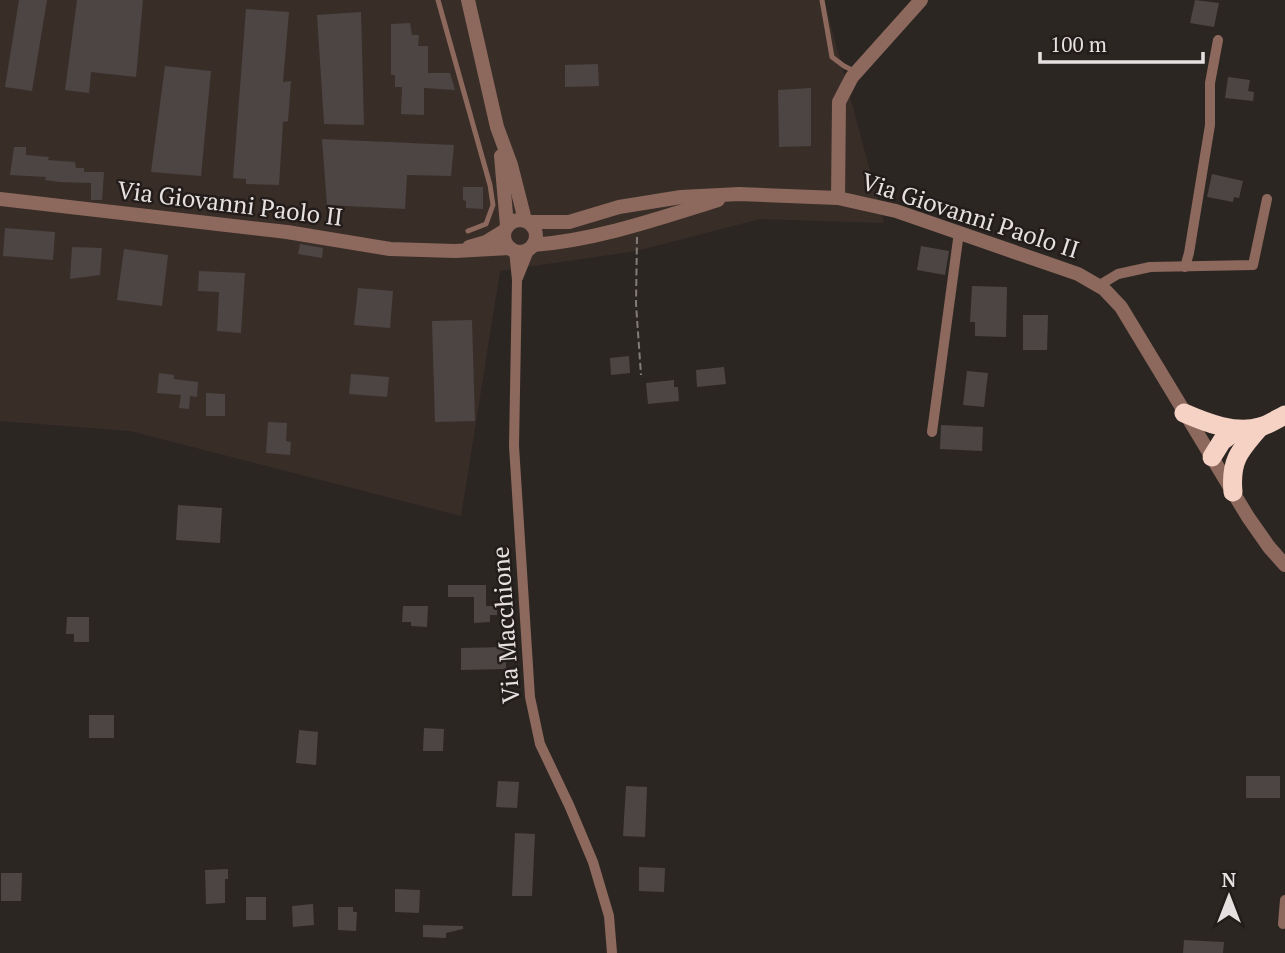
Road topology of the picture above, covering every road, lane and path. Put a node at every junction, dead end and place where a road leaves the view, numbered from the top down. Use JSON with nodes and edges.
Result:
{"nodes":[{"id":1,"x":438,"y":0,"type":"edge"},
{"id":2,"x":468,"y":0,"type":"edge"},
{"id":3,"x":822,"y":0,"type":"edge"},
{"id":4,"x":921,"y":0,"type":"edge"},
{"id":5,"x":1218,"y":40,"type":"dead end"},
{"id":6,"x":856,"y":72,"type":"junction"},
{"id":7,"x":497,"y":127,"type":"junction"},
{"id":8,"x":739,"y":194,"type":"junction"},
{"id":9,"x":838,"y":198,"type":"junction"},
{"id":10,"x":0,"y":199,"type":"edge"},
{"id":11,"x":1267,"y":199,"type":"dead end"},
{"id":12,"x":527,"y":221,"type":"junction"},
{"id":13,"x":636,"y":225,"type":"junction"},
{"id":14,"x":506,"y":229,"type":"junction"},
{"id":15,"x":468,"y":231,"type":"dead end"},
{"id":16,"x":959,"y":232,"type":"junction"},
{"id":17,"x":532,"y":247,"type":"junction"},
{"id":18,"x":512,"y":249,"type":"junction"},
{"id":19,"x":455,"y":251,"type":"junction"},
{"id":20,"x":1185,"y":267,"type":"junction"},
{"id":21,"x":517,"y":280,"type":"junction"},
{"id":22,"x":1098,"y":286,"type":"junction"},
{"id":23,"x":641,"y":375,"type":"dead end"},
{"id":24,"x":1184,"y":413,"type":"junction"},
{"id":25,"x":1285,"y":415,"type":"edge"},
{"id":26,"x":932,"y":432,"type":"dead end"},
{"id":27,"x":1240,"y":438,"type":"junction"},
{"id":28,"x":1212,"y":457,"type":"junction"},
{"id":29,"x":1233,"y":492,"type":"junction"},
{"id":30,"x":1285,"y":565,"type":"edge"},
{"id":31,"x":1285,"y":900,"type":"edge"},
{"id":32,"x":1283,"y":924,"type":"edge"},
{"id":33,"x":612,"y":953,"type":"edge"}],
"edges":[{"from":1,"to":15,"type":"lane"},
{"from":2,"to":7,"type":"street"},
{"from":3,"to":6,"type":"lane"},
{"from":4,"to":6,"type":"street"},
{"from":5,"to":20,"type":"street"},
{"from":6,"to":9,"type":"street"},
{"from":7,"to":12,"type":"street"},
{"from":7,"to":14,"type":"street"},
{"from":8,"to":9,"type":"street","name":"Via Giovanni Paolo II"},
{"from":8,"to":12,"type":"street","name":"Via Giovanni Paolo II"},
{"from":8,"to":13,"type":"street","name":"Via Giovanni Paolo II"},
{"from":9,"to":16,"type":"street","name":"Via Giovanni Paolo II"},
{"from":10,"to":19,"type":"street","name":"Via Giovanni Paolo II"},
{"from":11,"to":20,"type":"street"},
{"from":12,"to":14,"type":"street"},
{"from":12,"to":17,"type":"street"},
{"from":13,"to":17,"type":"street","name":"Via Giovanni Paolo II"},
{"from":13,"to":23,"type":"path"},
{"from":14,"to":18,"type":"street"},
{"from":14,"to":19,"type":"street"},
{"from":16,"to":22,"type":"street","name":"Via Giovanni Paolo II"},
{"from":16,"to":26,"type":"street"},
{"from":17,"to":18,"type":"street"},
{"from":17,"to":21,"type":"street","name":"Via Macchione"},
{"from":18,"to":19,"type":"street"},
{"from":18,"to":21,"type":"street","name":"Via Macchione"},
{"from":20,"to":22,"type":"street"},
{"from":21,"to":33,"type":"street","name":"Via Macchione"},
{"from":22,"to":24,"type":"street","name":"Via Giovanni Paolo II"},
{"from":24,"to":27,"type":"highway"},
{"from":24,"to":28,"type":"street","name":"Via Giovanni Paolo II"},
{"from":25,"to":27,"type":"highway"},
{"from":27,"to":28,"type":"highway"},
{"from":27,"to":29,"type":"highway"},
{"from":28,"to":29,"type":"street","name":"Via Giovanni Paolo II"},
{"from":29,"to":30,"type":"street","name":"Via Giovanni Paolo II"},
{"from":31,"to":32,"type":"street"}]}
